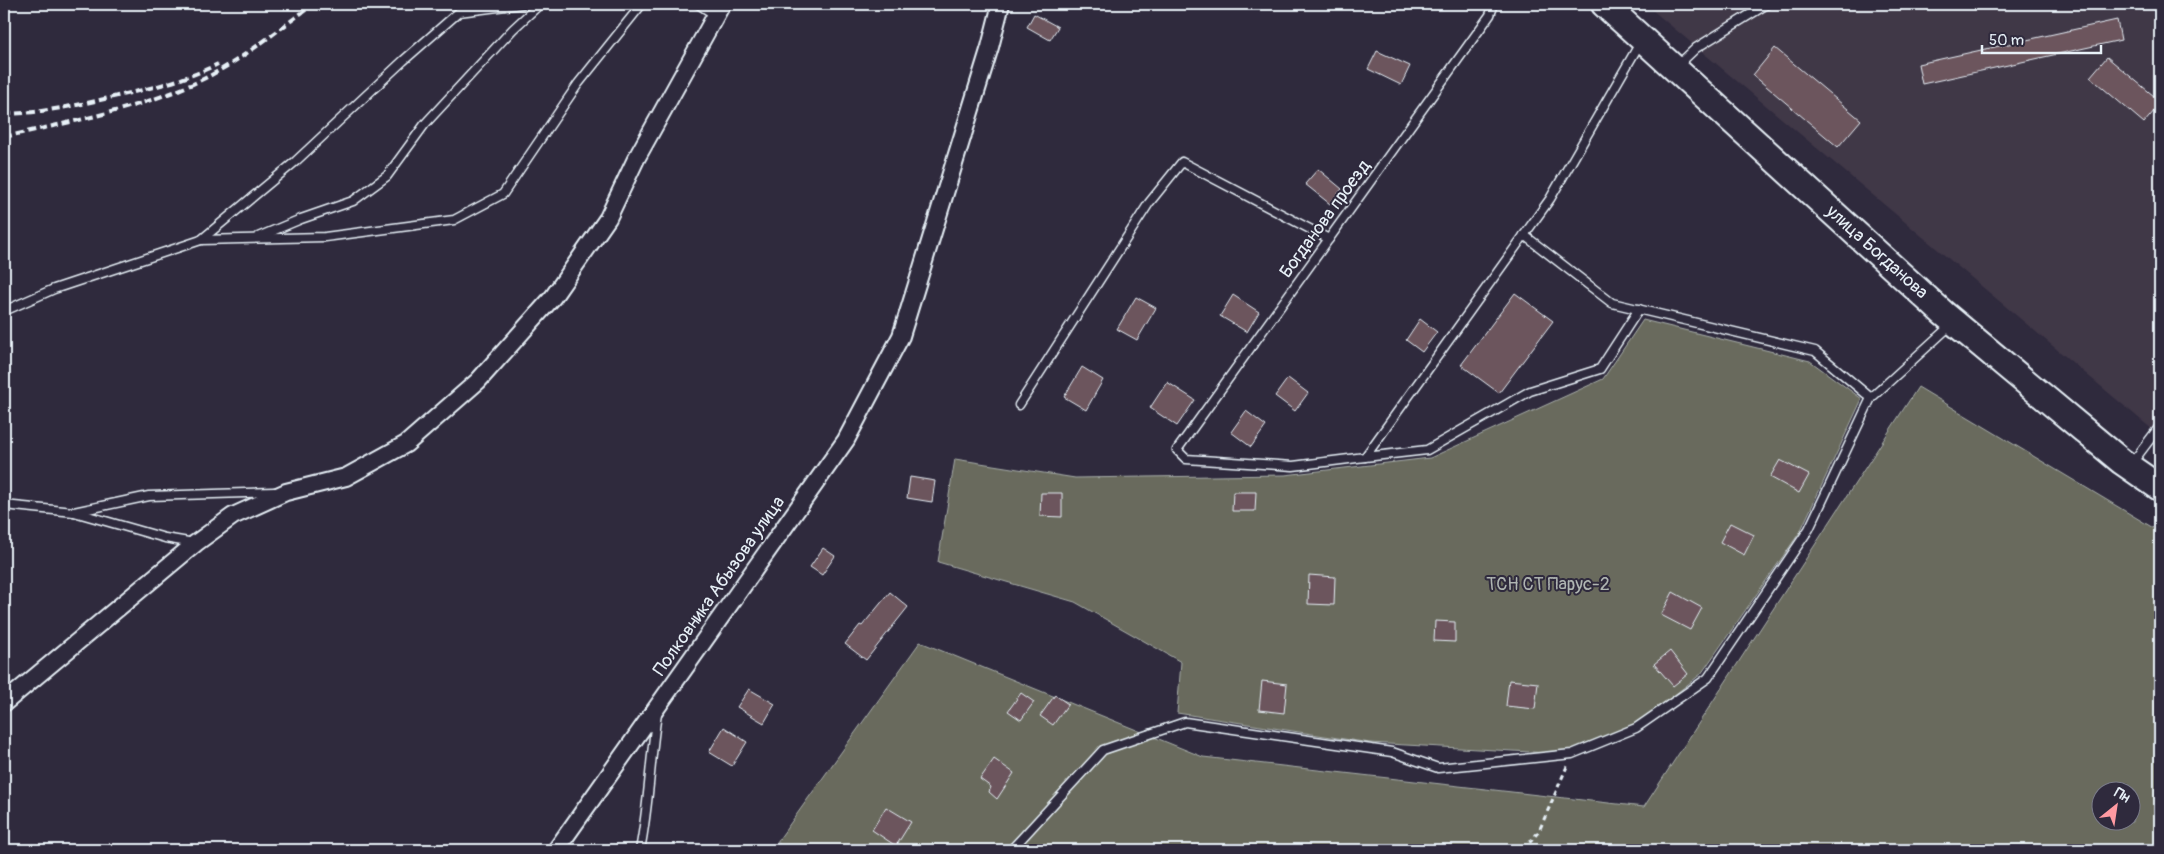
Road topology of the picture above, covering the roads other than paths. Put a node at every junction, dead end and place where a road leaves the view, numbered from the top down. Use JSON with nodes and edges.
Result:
{"nodes":[{"id":1,"x":468,"y":4,"type":"edge"},
{"id":2,"x":522,"y":4,"type":"edge"},
{"id":3,"x":540,"y":4,"type":"edge"},
{"id":4,"x":642,"y":4,"type":"edge"},
{"id":5,"x":698,"y":4,"type":"edge"},
{"id":6,"x":1001,"y":4,"type":"edge"},
{"id":7,"x":1494,"y":4,"type":"edge"},
{"id":8,"x":1604,"y":4,"type":"edge"},
{"id":9,"x":1767,"y":4,"type":"edge"},
{"id":10,"x":718,"y":10,"type":"edge"},
{"id":11,"x":459,"y":12,"type":"junction"},
{"id":12,"x":1642,"y":39,"type":"junction"},
{"id":13,"x":1675,"y":68,"type":"junction"},
{"id":14,"x":1524,"y":235,"type":"junction"},
{"id":15,"x":255,"y":239,"type":"junction"},
{"id":16,"x":1329,"y":239,"type":"junction"},
{"id":17,"x":201,"y":240,"type":"junction"},
{"id":18,"x":1639,"y":309,"type":"junction"},
{"id":19,"x":4,"y":311,"type":"edge"},
{"id":20,"x":1954,"y":322,"type":"junction"},
{"id":21,"x":1871,"y":398,"type":"junction"},
{"id":22,"x":1019,"y":405,"type":"dead end"},
{"id":23,"x":2160,"y":426,"type":"edge"},
{"id":24,"x":1365,"y":457,"type":"junction"},
{"id":25,"x":2129,"y":467,"type":"junction"},
{"id":26,"x":2160,"y":488,"type":"edge"},
{"id":27,"x":286,"y":492,"type":"junction"},
{"id":28,"x":4,"y":504,"type":"edge"},
{"id":29,"x":74,"y":512,"type":"junction"},
{"id":30,"x":196,"y":543,"type":"junction"},
{"id":31,"x":4,"y":703,"type":"edge"},
{"id":32,"x":659,"y":705,"type":"junction"},
{"id":33,"x":556,"y":850,"type":"edge"},
{"id":34,"x":640,"y":850,"type":"edge"},
{"id":35,"x":1010,"y":850,"type":"edge"}],
"edges":[{"from":1,"to":11,"type":"lane"},
{"from":2,"to":11,"type":"lane"},
{"from":3,"to":15,"type":"lane"},
{"from":4,"to":15,"type":"lane"},
{"from":5,"to":10,"type":"lane"},
{"from":6,"to":32,"type":"street","name":"Полковника Абызова улица"},
{"from":7,"to":16,"type":"lane","name":"Богданова проезд"},
{"from":8,"to":12,"type":"main road","name":"улица Богданова"},
{"from":9,"to":13,"type":"lane"},
{"from":10,"to":27,"type":"street"},
{"from":11,"to":17,"type":"lane"},
{"from":12,"to":13,"type":"main road","name":"улица Богданова"},
{"from":12,"to":14,"type":"lane"},
{"from":13,"to":20,"type":"main road","name":"улица Богданова"},
{"from":14,"to":18,"type":"lane"},
{"from":14,"to":24,"type":"lane"},
{"from":15,"to":17,"type":"lane"},
{"from":16,"to":22,"type":"lane"},
{"from":16,"to":24,"type":"lane","name":"Богданова проезд"},
{"from":17,"to":19,"type":"lane"},
{"from":18,"to":21,"type":"lane"},
{"from":18,"to":24,"type":"lane"},
{"from":20,"to":21,"type":"lane"},
{"from":20,"to":25,"type":"main road","name":"улица Богданова"},
{"from":21,"to":35,"type":"lane"},
{"from":23,"to":25,"type":"lane"},
{"from":25,"to":26,"type":"main road","name":"улица Богданова"},
{"from":27,"to":29,"type":"lane"},
{"from":27,"to":30,"type":"street"},
{"from":28,"to":29,"type":"lane"},
{"from":29,"to":30,"type":"lane"},
{"from":30,"to":31,"type":"street"},
{"from":32,"to":33,"type":"street","name":"Полковника Абызова улица"},
{"from":32,"to":34,"type":"lane"}]}
